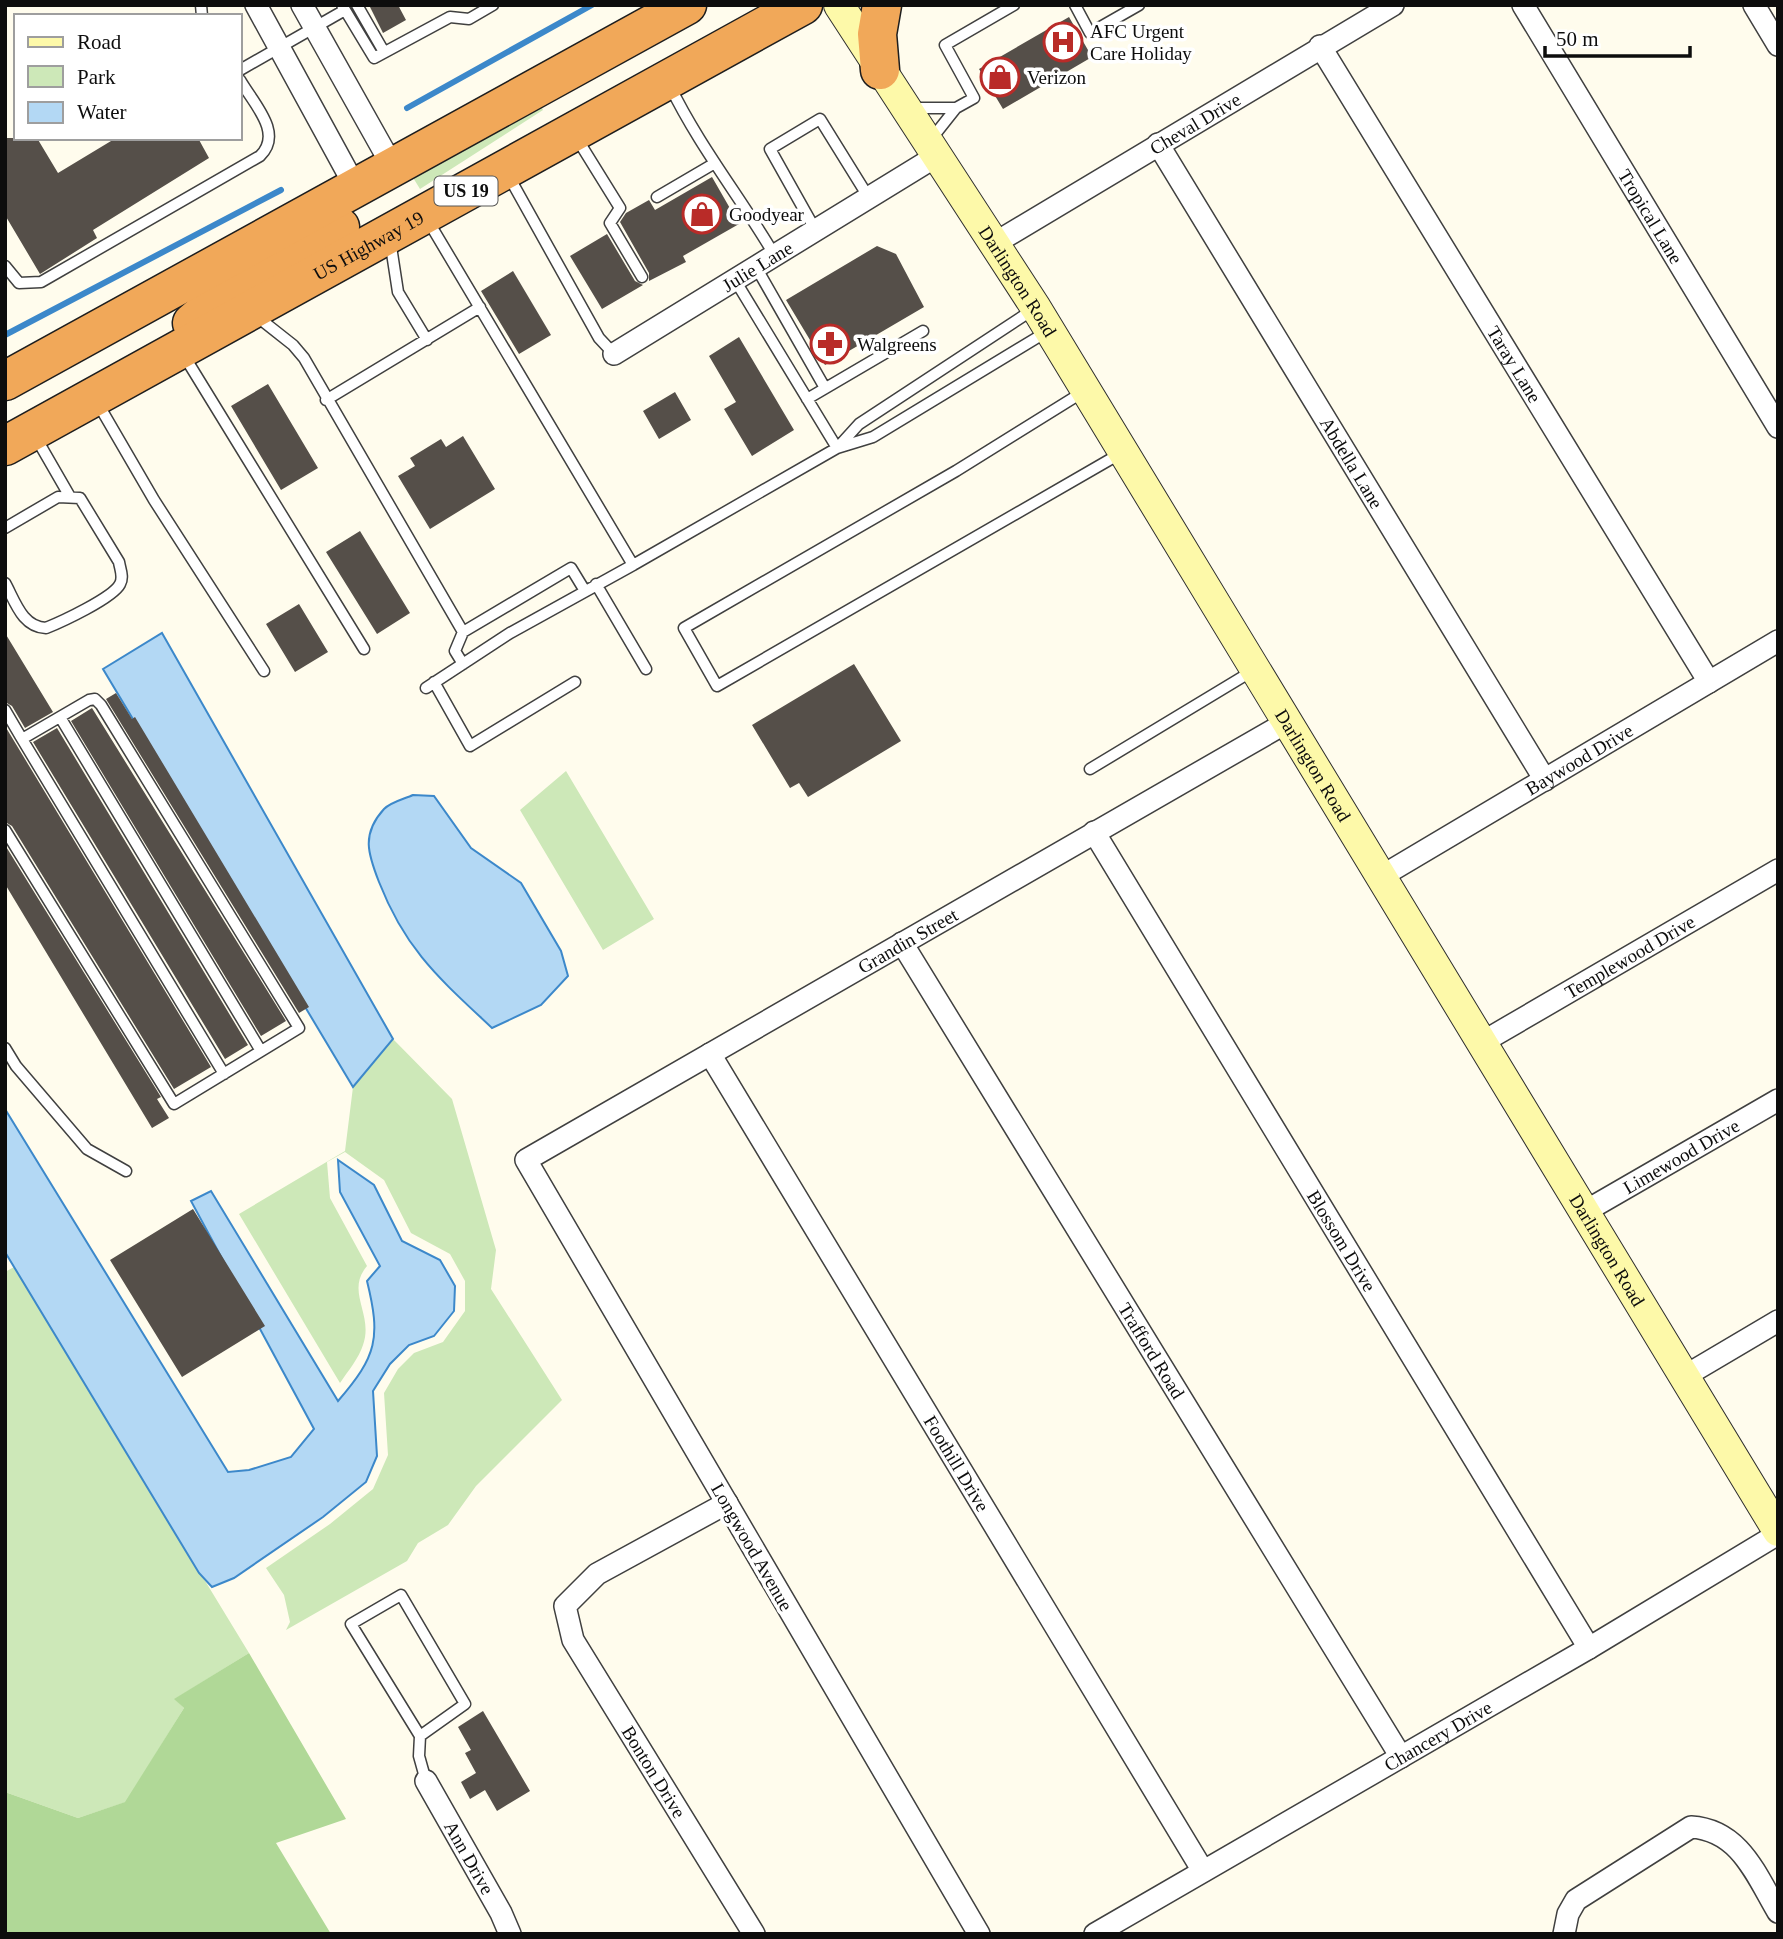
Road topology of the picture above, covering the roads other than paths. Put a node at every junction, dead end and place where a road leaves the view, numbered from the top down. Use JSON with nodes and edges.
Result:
{"nodes":[{"id":1,"x":256,"y":5,"type":"edge"},
{"id":2,"x":302,"y":5,"type":"edge"},
{"id":3,"x":357,"y":5,"type":"edge"},
{"id":4,"x":444,"y":5,"type":"edge"},
{"id":5,"x":494,"y":5,"type":"edge"},
{"id":6,"x":687,"y":5,"type":"edge"},
{"id":7,"x":803,"y":5,"type":"edge"},
{"id":8,"x":839,"y":5,"type":"edge"},
{"id":9,"x":882,"y":5,"type":"edge"},
{"id":10,"x":1014,"y":5,"type":"edge"},
{"id":11,"x":1075,"y":5,"type":"edge"},
{"id":12,"x":1139,"y":5,"type":"edge"},
{"id":13,"x":1393,"y":5,"type":"edge"},
{"id":14,"x":1523,"y":5,"type":"edge"},
{"id":15,"x":1754,"y":5,"type":"edge"},
{"id":16,"x":343,"y":8,"type":"edge"},
{"id":17,"x":450,"y":17,"type":"junction"},
{"id":18,"x":314,"y":25,"type":"junction"},
{"id":19,"x":1778,"y":45,"type":"edge"},
{"id":20,"x":278,"y":46,"type":"junction"},
{"id":21,"x":1320,"y":46,"type":"junction"},
{"id":22,"x":379,"y":55,"type":"junction"},
{"id":23,"x":242,"y":69,"type":"edge"},
{"id":24,"x":880,"y":70,"type":"junction"},
{"id":25,"x":667,"y":80,"type":"junction"},
{"id":26,"x":242,"y":83,"type":"edge"},
{"id":27,"x":904,"y":107,"type":"junction"},
{"id":28,"x":956,"y":108,"type":"junction"},
{"id":29,"x":573,"y":132,"type":"junction"},
{"id":30,"x":1158,"y":144,"type":"junction"},
{"id":31,"x":932,"y":151,"type":"junction"},
{"id":32,"x":715,"y":163,"type":"junction"},
{"id":33,"x":394,"y":169,"type":"junction"},
{"id":34,"x":505,"y":169,"type":"junction"},
{"id":35,"x":356,"y":188,"type":"junction"},
{"id":36,"x":657,"y":197,"type":"dead end"},
{"id":37,"x":870,"y":198,"type":"junction"},
{"id":38,"x":424,"y":214,"type":"junction"},
{"id":39,"x":816,"y":231,"type":"junction"},
{"id":40,"x":389,"y":232,"type":"junction"},
{"id":41,"x":995,"y":243,"type":"junction"},
{"id":42,"x":775,"y":256,"type":"junction"},
{"id":43,"x":5,"y":266,"type":"edge"},
{"id":44,"x":756,"y":267,"type":"junction"},
{"id":45,"x":642,"y":277,"type":"dead end"},
{"id":46,"x":735,"y":280,"type":"junction"},
{"id":47,"x":480,"y":307,"type":"junction"},
{"id":48,"x":249,"y":310,"type":"junction"},
{"id":49,"x":1042,"y":319,"type":"junction"},
{"id":50,"x":923,"y":331,"type":"dead end"},
{"id":51,"x":93,"y":332,"type":"junction"},
{"id":52,"x":427,"y":340,"type":"junction"},
{"id":53,"x":180,"y":348,"type":"junction"},
{"id":54,"x":614,"y":354,"type":"joint"},
{"id":55,"x":129,"y":376,"type":"junction"},
{"id":56,"x":5,"y":381,"type":"edge"},
{"id":57,"x":825,"y":388,"type":"junction"},
{"id":58,"x":1086,"y":390,"type":"junction"},
{"id":59,"x":94,"y":396,"type":"junction"},
{"id":60,"x":807,"y":399,"type":"junction"},
{"id":61,"x":326,"y":400,"type":"junction"},
{"id":62,"x":1778,"y":427,"type":"edge"},
{"id":63,"x":14,"y":429,"type":"edge"},
{"id":64,"x":837,"y":448,"type":"junction"},
{"id":65,"x":1123,"y":452,"type":"junction"},
{"id":66,"x":69,"y":495,"type":"junction"},
{"id":67,"x":5,"y":528,"type":"edge"},
{"id":68,"x":633,"y":565,"type":"junction"},
{"id":69,"x":5,"y":583,"type":"edge"},
{"id":70,"x":596,"y":584,"type":"junction"},
{"id":71,"x":584,"y":591,"type":"junction"},
{"id":72,"x":463,"y":632,"type":"junction"},
{"id":73,"x":1778,"y":641,"type":"edge"},
{"id":74,"x":364,"y":649,"type":"dead end"},
{"id":75,"x":463,"y":664,"type":"junction"},
{"id":76,"x":646,"y":669,"type":"dead end"},
{"id":77,"x":1257,"y":669,"type":"junction"},
{"id":78,"x":264,"y":671,"type":"dead end"},
{"id":79,"x":575,"y":682,"type":"dead end"},
{"id":80,"x":1709,"y":682,"type":"junction"},
{"id":81,"x":5,"y":709,"type":"edge"},
{"id":82,"x":60,"y":717,"type":"junction"},
{"id":83,"x":1289,"y":721,"type":"junction"},
{"id":84,"x":22,"y":739,"type":"junction"},
{"id":85,"x":1090,"y":769,"type":"dead end"},
{"id":86,"x":1545,"y":780,"type":"junction"},
{"id":87,"x":5,"y":830,"type":"edge"},
{"id":88,"x":1094,"y":832,"type":"junction"},
{"id":89,"x":1778,"y":870,"type":"edge"},
{"id":90,"x":1382,"y":876,"type":"junction"},
{"id":91,"x":902,"y":943,"type":"junction"},
{"id":92,"x":1481,"y":1043,"type":"junction"},
{"id":93,"x":5,"y":1048,"type":"edge"},
{"id":94,"x":261,"y":1051,"type":"junction"},
{"id":95,"x":710,"y":1054,"type":"junction"},
{"id":96,"x":224,"y":1074,"type":"junction"},
{"id":97,"x":1778,"y":1100,"type":"edge"},
{"id":98,"x":526,"y":1160,"type":"joint"},
{"id":99,"x":126,"y":1171,"type":"dead end"},
{"id":100,"x":1584,"y":1212,"type":"junction"},
{"id":101,"x":1778,"y":1321,"type":"edge"},
{"id":102,"x":1685,"y":1376,"type":"junction"},
{"id":103,"x":727,"y":1503,"type":"junction"},
{"id":104,"x":1778,"y":1533,"type":"edge"},
{"id":105,"x":1589,"y":1648,"type":"junction"},
{"id":106,"x":419,"y":1736,"type":"junction"},
{"id":107,"x":1401,"y":1757,"type":"junction"},
{"id":108,"x":426,"y":1781,"type":"joint"},
{"id":109,"x":1203,"y":1871,"type":"junction"},
{"id":110,"x":1778,"y":1912,"type":"edge"},
{"id":111,"x":510,"y":1934,"type":"edge"},
{"id":112,"x":754,"y":1934,"type":"edge"},
{"id":113,"x":979,"y":1934,"type":"edge"},
{"id":114,"x":1095,"y":1934,"type":"edge"},
{"id":115,"x":1564,"y":1934,"type":"edge"}],
"edges":[{"from":1,"to":20,"type":"street"},
{"from":2,"to":18,"type":"street"},
{"from":3,"to":22,"type":"lane"},
{"from":4,"to":17,"type":"lane"},
{"from":5,"to":17,"type":"lane"},
{"from":6,"to":33,"type":"highway","number":"US 19"},
{"from":7,"to":25,"type":"highway","name":"US Highway 19","number":"US 19"},
{"from":8,"to":24,"type":"street","name":"Darlington Road"},
{"from":9,"to":24,"type":"highway"},
{"from":10,"to":28,"type":"lane"},
{"from":11,"to":12,"type":"lane"},
{"from":13,"to":21,"type":"street","name":"Cheval Drive"},
{"from":14,"to":62,"type":"street","name":"Tropical Lane"},
{"from":15,"to":19,"type":"street"},
{"from":16,"to":18,"type":"lane"},
{"from":16,"to":22,"type":"lane"},
{"from":17,"to":22,"type":"lane"},
{"from":18,"to":20,"type":"lane"},
{"from":18,"to":33,"type":"street"},
{"from":20,"to":23,"type":"lane"},
{"from":20,"to":35,"type":"street"},
{"from":21,"to":30,"type":"street","name":"Cheval Drive"},
{"from":21,"to":80,"type":"street","name":"Taray Lane"},
{"from":24,"to":27,"type":"street","name":"Darlington Road"},
{"from":25,"to":29,"type":"highway","name":"US Highway 19","number":"US 19"},
{"from":25,"to":32,"type":"lane"},
{"from":26,"to":43,"type":"lane"},
{"from":27,"to":28,"type":"lane"},
{"from":27,"to":31,"type":"street","name":"Darlington Road"},
{"from":28,"to":31,"type":"lane"},
{"from":29,"to":34,"type":"highway","name":"US Highway 19","number":"US 19"},
{"from":29,"to":45,"type":"lane"},
{"from":30,"to":41,"type":"street","name":"Cheval Drive"},
{"from":30,"to":86,"type":"street","name":"Abdella Lane"},
{"from":31,"to":37,"type":"street","name":"Julie Lane"},
{"from":31,"to":41,"type":"street","name":"Darlington Road"},
{"from":32,"to":36,"type":"lane"},
{"from":32,"to":42,"type":"lane"},
{"from":33,"to":35,"type":"highway","number":"US 19"},
{"from":33,"to":55,"type":"highway"},
{"from":34,"to":38,"type":"highway","name":"US Highway 19","number":"US 19"},
{"from":34,"to":54,"type":"lane"},
{"from":35,"to":51,"type":"highway","number":"US 19"},
{"from":37,"to":39,"type":"street","name":"Julie Lane"},
{"from":37,"to":39,"type":"lane"},
{"from":38,"to":40,"type":"highway","name":"US Highway 19","number":"US 19"},
{"from":38,"to":47,"type":"lane"},
{"from":39,"to":42,"type":"street","name":"Julie Lane"},
{"from":40,"to":48,"type":"highway","name":"US Highway 19","number":"US 19"},
{"from":40,"to":52,"type":"lane"},
{"from":41,"to":49,"type":"street","name":"Darlington Road"},
{"from":42,"to":44,"type":"street","name":"Julie Lane"},
{"from":44,"to":46,"type":"street","name":"Julie Lane"},
{"from":44,"to":57,"type":"lane"},
{"from":46,"to":54,"type":"street","name":"Julie Lane"},
{"from":46,"to":60,"type":"lane"},
{"from":47,"to":52,"type":"lane"},
{"from":47,"to":68,"type":"lane"},
{"from":48,"to":53,"type":"highway","name":"US Highway 19","number":"US 19"},
{"from":48,"to":61,"type":"lane"},
{"from":49,"to":58,"type":"street","name":"Darlington Road"},
{"from":49,"to":64,"type":"lane"},
{"from":49,"to":64,"type":"lane"},
{"from":50,"to":57,"type":"lane"},
{"from":51,"to":56,"type":"highway","number":"US 19"},
{"from":51,"to":63,"type":"highway"},
{"from":52,"to":61,"type":"lane"},
{"from":53,"to":55,"type":"highway","name":"US Highway 19","number":"US 19"},
{"from":53,"to":74,"type":"lane"},
{"from":55,"to":59,"type":"highway","name":"US Highway 19","number":"US 19"},
{"from":57,"to":60,"type":"lane"},
{"from":58,"to":65,"type":"street","name":"Darlington Road"},
{"from":58,"to":65,"type":"lane"},
{"from":59,"to":63,"type":"highway","name":"US Highway 19","number":"US 19"},
{"from":59,"to":78,"type":"lane"},
{"from":60,"to":64,"type":"lane"},
{"from":61,"to":72,"type":"lane"},
{"from":63,"to":66,"type":"lane"},
{"from":64,"to":68,"type":"lane"},
{"from":65,"to":77,"type":"street","name":"Darlington Road"},
{"from":66,"to":67,"type":"lane"},
{"from":66,"to":69,"type":"lane"},
{"from":68,"to":70,"type":"lane"},
{"from":70,"to":71,"type":"lane"},
{"from":70,"to":76,"type":"lane"},
{"from":71,"to":72,"type":"lane"},
{"from":71,"to":75,"type":"lane"},
{"from":72,"to":75,"type":"lane"},
{"from":73,"to":80,"type":"street","name":"Baywood Drive"},
{"from":75,"to":79,"type":"lane"},
{"from":77,"to":83,"type":"street","name":"Darlington Road"},
{"from":77,"to":85,"type":"lane"},
{"from":80,"to":86,"type":"street","name":"Baywood Drive"},
{"from":81,"to":84,"type":"lane"},
{"from":82,"to":84,"type":"lane"},
{"from":82,"to":94,"type":"lane"},
{"from":82,"to":94,"type":"lane"},
{"from":83,"to":88,"type":"street","name":"Grandin Street"},
{"from":83,"to":90,"type":"street","name":"Darlington Road"},
{"from":84,"to":96,"type":"lane"},
{"from":86,"to":90,"type":"street","name":"Baywood Drive"},
{"from":87,"to":96,"type":"lane"},
{"from":88,"to":91,"type":"street","name":"Grandin Street"},
{"from":88,"to":105,"type":"street","name":"Blossom Drive"},
{"from":89,"to":92,"type":"street","name":"Templewood Drive"},
{"from":90,"to":92,"type":"street","name":"Darlington Road"},
{"from":91,"to":95,"type":"street","name":"Grandin Street"},
{"from":91,"to":107,"type":"street","name":"Trafford Road"},
{"from":92,"to":100,"type":"street","name":"Darlington Road"},
{"from":93,"to":99,"type":"lane"},
{"from":94,"to":96,"type":"lane"},
{"from":95,"to":98,"type":"street","name":"Grandin Street"},
{"from":95,"to":109,"type":"street","name":"Foothill Drive"},
{"from":97,"to":100,"type":"street","name":"Limewood Drive"},
{"from":98,"to":103,"type":"street","name":"Longwood Avenue"},
{"from":100,"to":102,"type":"street","name":"Darlington Road"},
{"from":101,"to":102,"type":"street"},
{"from":102,"to":104,"type":"street","name":"Darlington Road"},
{"from":103,"to":112,"type":"street","name":"Bonton Drive"},
{"from":103,"to":113,"type":"street","name":"Longwood Avenue"},
{"from":104,"to":105,"type":"street","name":"Chancery Drive"},
{"from":105,"to":107,"type":"street","name":"Chancery Drive"},
{"from":106,"to":106,"type":"lane"},
{"from":106,"to":108,"type":"lane"},
{"from":107,"to":109,"type":"street","name":"Chancery Drive"},
{"from":108,"to":111,"type":"street","name":"Ann Drive"},
{"from":109,"to":114,"type":"street","name":"Chancery Drive"},
{"from":110,"to":115,"type":"street"}]}
